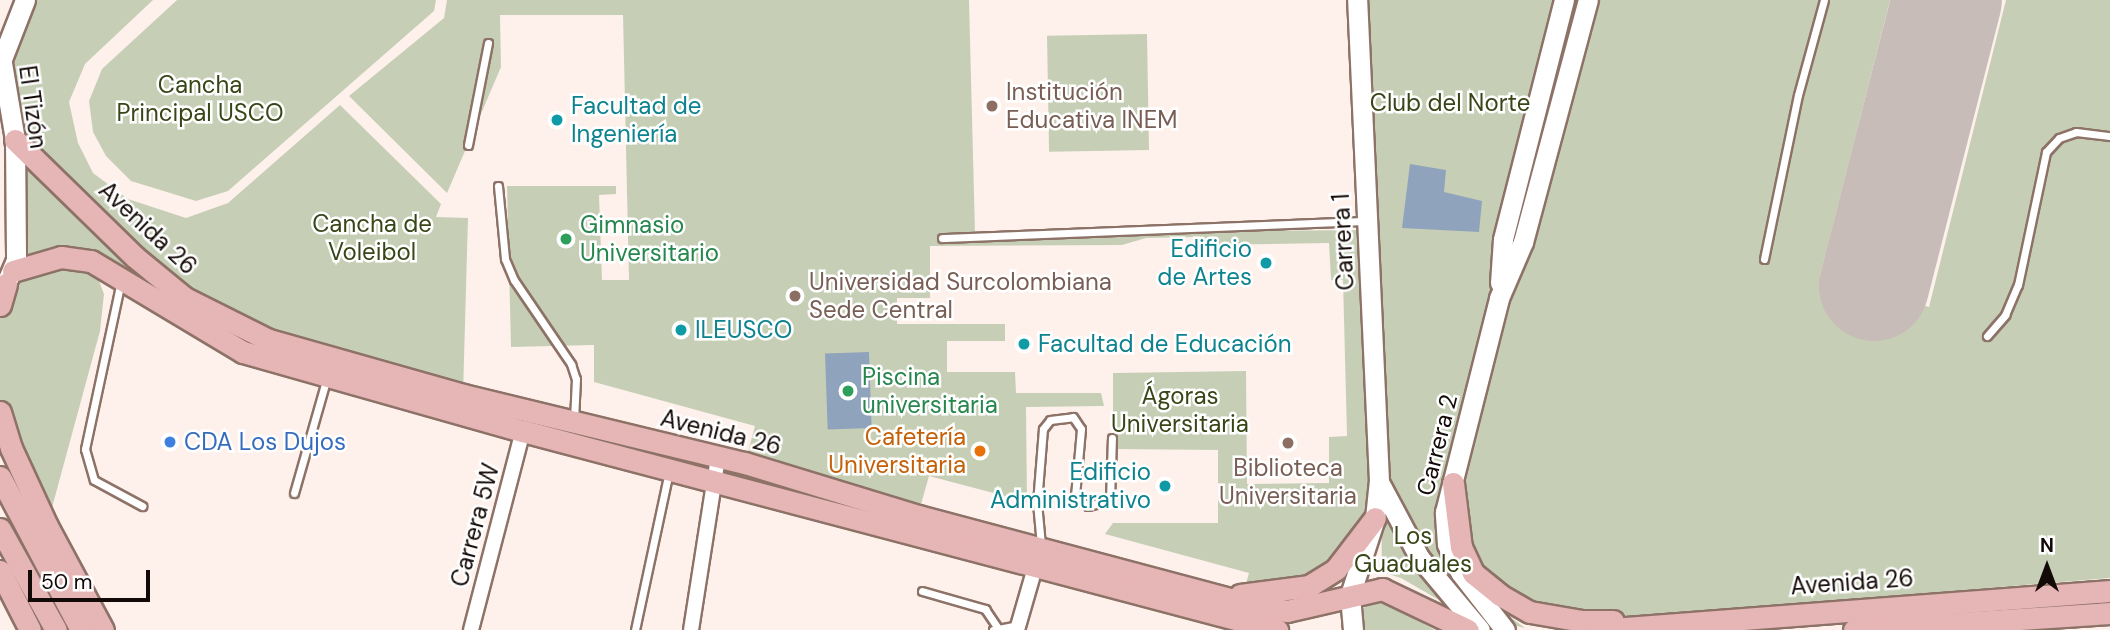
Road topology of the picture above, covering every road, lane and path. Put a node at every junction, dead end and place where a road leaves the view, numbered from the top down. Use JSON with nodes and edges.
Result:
{"nodes":[{"id":1,"x":25,"y":0,"type":"edge"},
{"id":2,"x":1357,"y":0,"type":"edge"},
{"id":3,"x":1564,"y":0,"type":"edge"},
{"id":4,"x":1588,"y":0,"type":"edge"},
{"id":5,"x":1824,"y":0,"type":"edge"},
{"id":6,"x":488,"y":43,"type":"dead end"},
{"id":7,"x":1,"y":55,"type":"edge"},
{"id":8,"x":2110,"y":136,"type":"edge"},
{"id":9,"x":15,"y":140,"type":"junction"},
{"id":10,"x":468,"y":145,"type":"dead end"},
{"id":11,"x":498,"y":186,"type":"dead end"},
{"id":12,"x":1367,"y":221,"type":"junction"},
{"id":13,"x":942,"y":238,"type":"dead end"},
{"id":14,"x":1764,"y":259,"type":"dead end"},
{"id":15,"x":121,"y":281,"type":"junction"},
{"id":16,"x":5,"y":287,"type":"edge"},
{"id":17,"x":1499,"y":298,"type":"junction"},
{"id":18,"x":1987,"y":336,"type":"dead end"},
{"id":19,"x":328,"y":376,"type":"junction"},
{"id":20,"x":0,"y":412,"type":"edge"},
{"id":21,"x":523,"y":431,"type":"junction"},
{"id":22,"x":572,"y":432,"type":"junction"},
{"id":23,"x":1112,"y":438,"type":"dead end"},
{"id":24,"x":718,"y":457,"type":"junction"},
{"id":25,"x":669,"y":468,"type":"junction"},
{"id":26,"x":0,"y":477,"type":"edge"},
{"id":27,"x":713,"y":479,"type":"junction"},
{"id":28,"x":1379,"y":481,"type":"junction"},
{"id":29,"x":1452,"y":483,"type":"junction"},
{"id":30,"x":294,"y":493,"type":"dead end"},
{"id":31,"x":142,"y":506,"type":"dead end"},
{"id":32,"x":1375,"y":518,"type":"junction"},
{"id":33,"x":0,"y":529,"type":"edge"},
{"id":34,"x":1038,"y":557,"type":"junction"},
{"id":35,"x":0,"y":571,"type":"edge"},
{"id":36,"x":922,"y":591,"type":"dead end"},
{"id":37,"x":2110,"y":591,"type":"edge"},
{"id":38,"x":1350,"y":595,"type":"junction"},
{"id":39,"x":1216,"y":596,"type":"junction"},
{"id":40,"x":2110,"y":613,"type":"edge"},
{"id":41,"x":1018,"y":627,"type":"edge"},
{"id":42,"x":1652,"y":627,"type":"edge"},
{"id":43,"x":995,"y":628,"type":"edge"},
{"id":44,"x":1891,"y":629,"type":"edge"},
{"id":45,"x":30,"y":630,"type":"edge"},
{"id":46,"x":56,"y":630,"type":"edge"},
{"id":47,"x":81,"y":630,"type":"edge"},
{"id":48,"x":103,"y":630,"type":"edge"},
{"id":49,"x":471,"y":630,"type":"edge"},
{"id":50,"x":635,"y":630,"type":"edge"},
{"id":51,"x":691,"y":630,"type":"edge"},
{"id":52,"x":1277,"y":630,"type":"edge"},
{"id":53,"x":1353,"y":630,"type":"edge"},
{"id":54,"x":1468,"y":630,"type":"edge"},
{"id":55,"x":1480,"y":630,"type":"edge"},
{"id":56,"x":1505,"y":630,"type":"edge"},
{"id":57,"x":1599,"y":630,"type":"edge"},
{"id":58,"x":1854,"y":630,"type":"edge"}],
"edges":[{"from":1,"to":7,"type":"main road"},
{"from":2,"to":12,"type":"main road","name":"Carrera 1"},
{"from":3,"to":17,"type":"main road","name":"Carrera 2"},
{"from":4,"to":17,"type":"main road","name":"Carrera 2"},
{"from":5,"to":14,"type":"lane"},
{"from":6,"to":10,"type":"lane"},
{"from":7,"to":9,"type":"main road","name":"El Tizón"},
{"from":8,"to":18,"type":"lane"},
{"from":9,"to":16,"type":"main road","name":"El Tizón"},
{"from":9,"to":22,"type":"main road","name":"Avenida 26"},
{"from":11,"to":22,"type":"lane"},
{"from":12,"to":13,"type":"lane"},
{"from":12,"to":28,"type":"main road","name":"Carrera 1"},
{"from":15,"to":16,"type":"main road","name":"Avenida 26"},
{"from":15,"to":19,"type":"main road","name":"Avenida 26"},
{"from":15,"to":31,"type":"lane"},
{"from":17,"to":29,"type":"main road","name":"Carrera 2"},
{"from":19,"to":21,"type":"main road","name":"Avenida 26"},
{"from":19,"to":30,"type":"lane"},
{"from":20,"to":48,"type":"main road"},
{"from":21,"to":22,"type":"main road","name":"Avenida 26"},
{"from":21,"to":49,"type":"street","name":"Carrera 5W"},
{"from":22,"to":24,"type":"main road","name":"Avenida 26"},
{"from":22,"to":25,"type":"main road","name":"Avenida 26"},
{"from":23,"to":34,"type":"lane"},
{"from":24,"to":27,"type":"street"},
{"from":24,"to":34,"type":"main road","name":"Avenida 26"},
{"from":25,"to":27,"type":"main road","name":"Avenida 26"},
{"from":25,"to":50,"type":"lane"},
{"from":26,"to":47,"type":"main road"},
{"from":27,"to":34,"type":"main road","name":"Avenida 26"},
{"from":27,"to":51,"type":"street"},
{"from":28,"to":32,"type":"main road","name":"Carrera 1"},
{"from":28,"to":55,"type":"main road","name":"Carrera 2"},
{"from":29,"to":42,"type":"main road"},
{"from":29,"to":56,"type":"main road","name":"Carrera 2"},
{"from":32,"to":38,"type":"main road","name":"Carrera 1"},
{"from":32,"to":39,"type":"main road"},
{"from":33,"to":46,"type":"main road"},
{"from":34,"to":39,"type":"main road","name":"Avenida 26"},
{"from":34,"to":41,"type":"street"},
{"from":34,"to":52,"type":"main road","name":"Avenida 26"},
{"from":35,"to":45,"type":"main road"},
{"from":36,"to":43,"type":"lane"},
{"from":37,"to":42,"type":"main road","name":"Avenida 26"},
{"from":38,"to":39,"type":"main road","name":"Avenida 26"},
{"from":38,"to":53,"type":"main road"},
{"from":38,"to":54,"type":"main road","name":"Avenida 26"},
{"from":40,"to":44,"type":"main road","name":"Avenida 26"},
{"from":41,"to":43,"type":"lane"},
{"from":42,"to":57,"type":"main road","name":"Avenida 26"},
{"from":44,"to":58,"type":"main road","name":"Avenida 26"}]}
